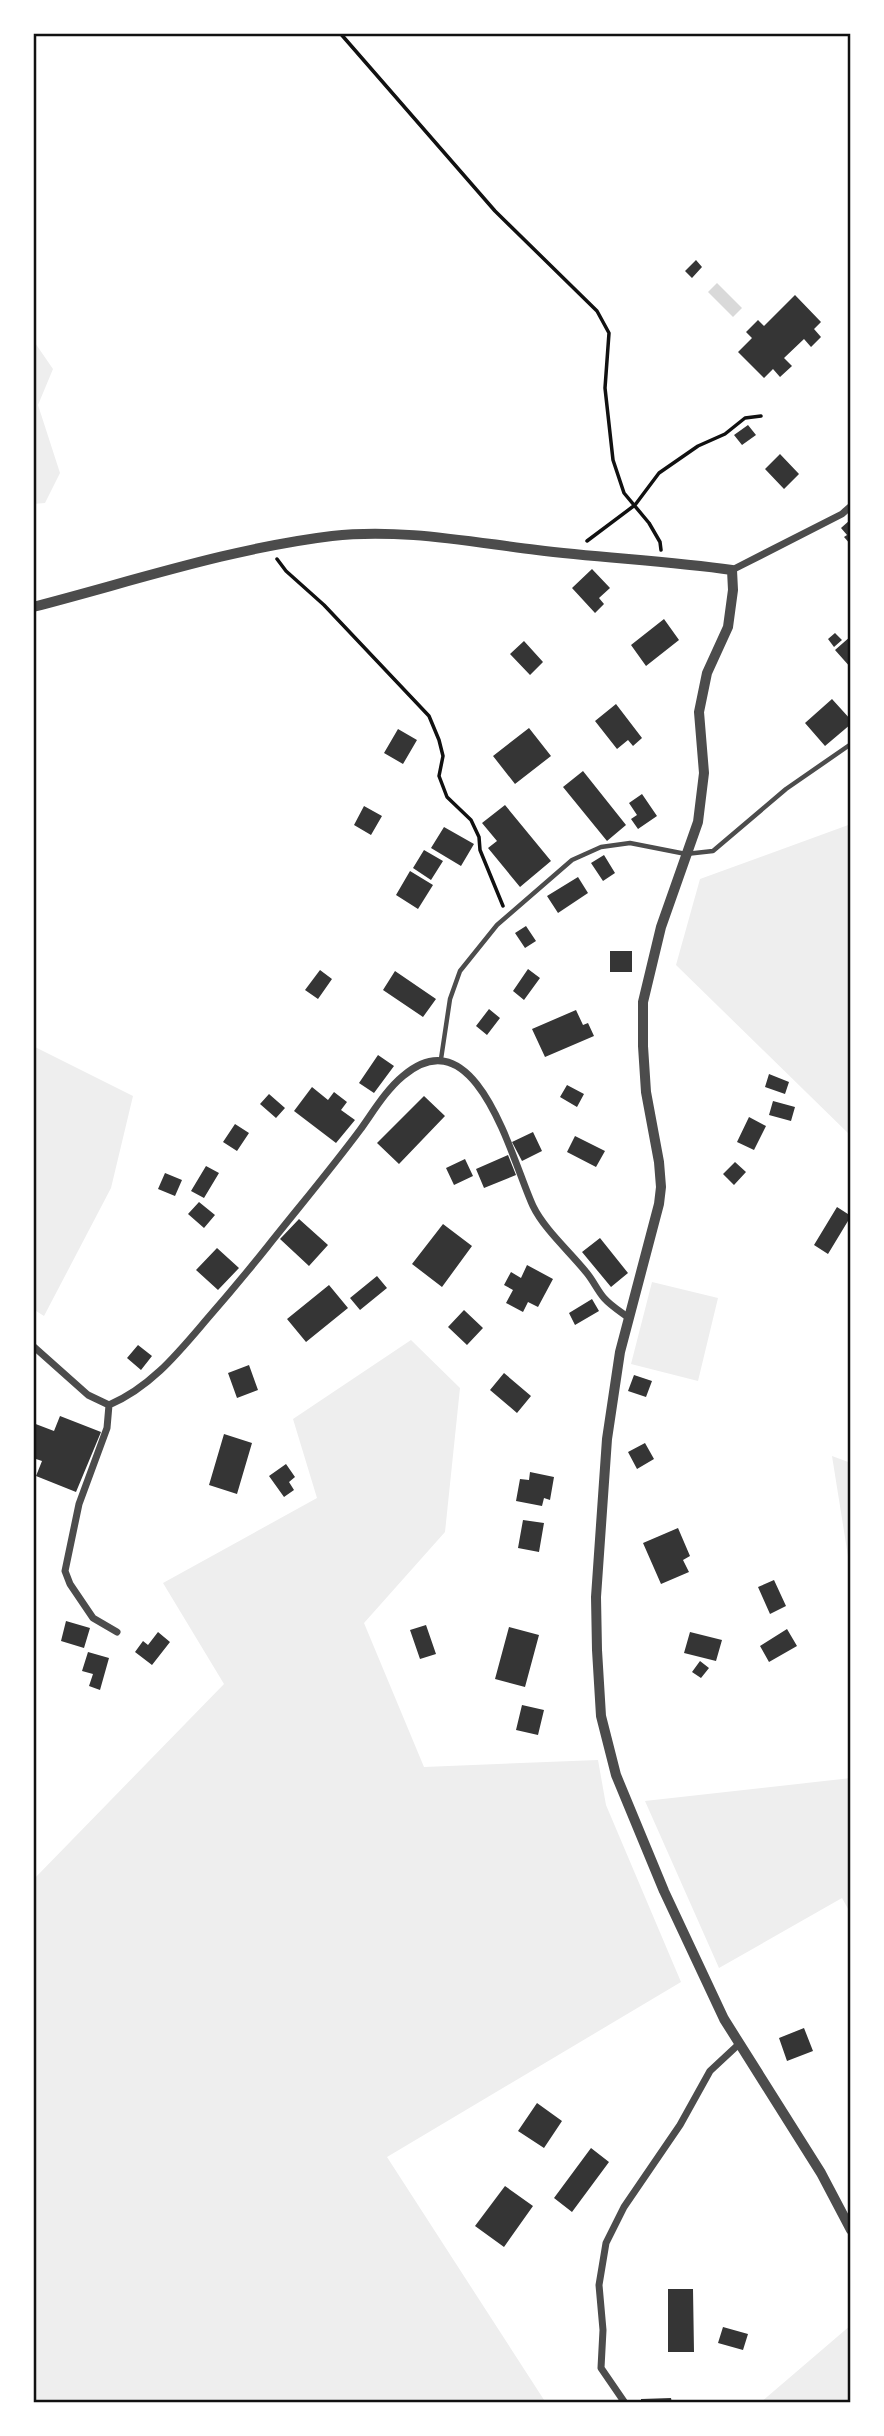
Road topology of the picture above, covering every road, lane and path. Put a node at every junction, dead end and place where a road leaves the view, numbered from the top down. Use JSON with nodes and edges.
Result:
{"nodes":[{"id":1,"x":340,"y":33,"type":"edge"},
{"id":2,"x":761,"y":416,"type":"dead end"},
{"id":3,"x":635,"y":505,"type":"junction"},
{"id":4,"x":851,"y":506,"type":"edge"},
{"id":5,"x":268,"y":546,"type":"junction"},
{"id":6,"x":579,"y":555,"type":"junction"},
{"id":7,"x":663,"y":561,"type":"junction"},
{"id":8,"x":732,"y":570,"type":"junction"},
{"id":9,"x":33,"y":607,"type":"edge"},
{"id":10,"x":851,"y":744,"type":"edge"},
{"id":11,"x":686,"y":854,"type":"junction"},
{"id":12,"x":507,"y":916,"type":"junction"},
{"id":13,"x":441,"y":1059,"type":"junction"},
{"id":14,"x":629,"y":1318,"type":"junction"},
{"id":15,"x":33,"y":1346,"type":"edge"},
{"id":16,"x":109,"y":1405,"type":"junction"},
{"id":17,"x":117,"y":1632,"type":"dead end"},
{"id":18,"x":738,"y":2044,"type":"junction"},
{"id":19,"x":851,"y":2230,"type":"edge"},
{"id":20,"x":625,"y":2403,"type":"edge"}],
"edges":[{"from":1,"to":3,"type":"path"},
{"from":2,"to":3,"type":"path"},
{"from":3,"to":6,"type":"path"},
{"from":3,"to":7,"type":"path"},
{"from":4,"to":8,"type":"street"},
{"from":5,"to":6,"type":"street"},
{"from":5,"to":9,"type":"street"},
{"from":5,"to":12,"type":"path"},
{"from":6,"to":7,"type":"street"},
{"from":7,"to":8,"type":"street"},
{"from":8,"to":11,"type":"street"},
{"from":10,"to":11,"type":"lane"},
{"from":11,"to":12,"type":"lane"},
{"from":11,"to":14,"type":"street"},
{"from":12,"to":13,"type":"lane"},
{"from":13,"to":14,"type":"street"},
{"from":13,"to":16,"type":"street"},
{"from":14,"to":18,"type":"street"},
{"from":15,"to":16,"type":"street"},
{"from":16,"to":17,"type":"street"},
{"from":18,"to":19,"type":"street"},
{"from":18,"to":20,"type":"street"}]}
